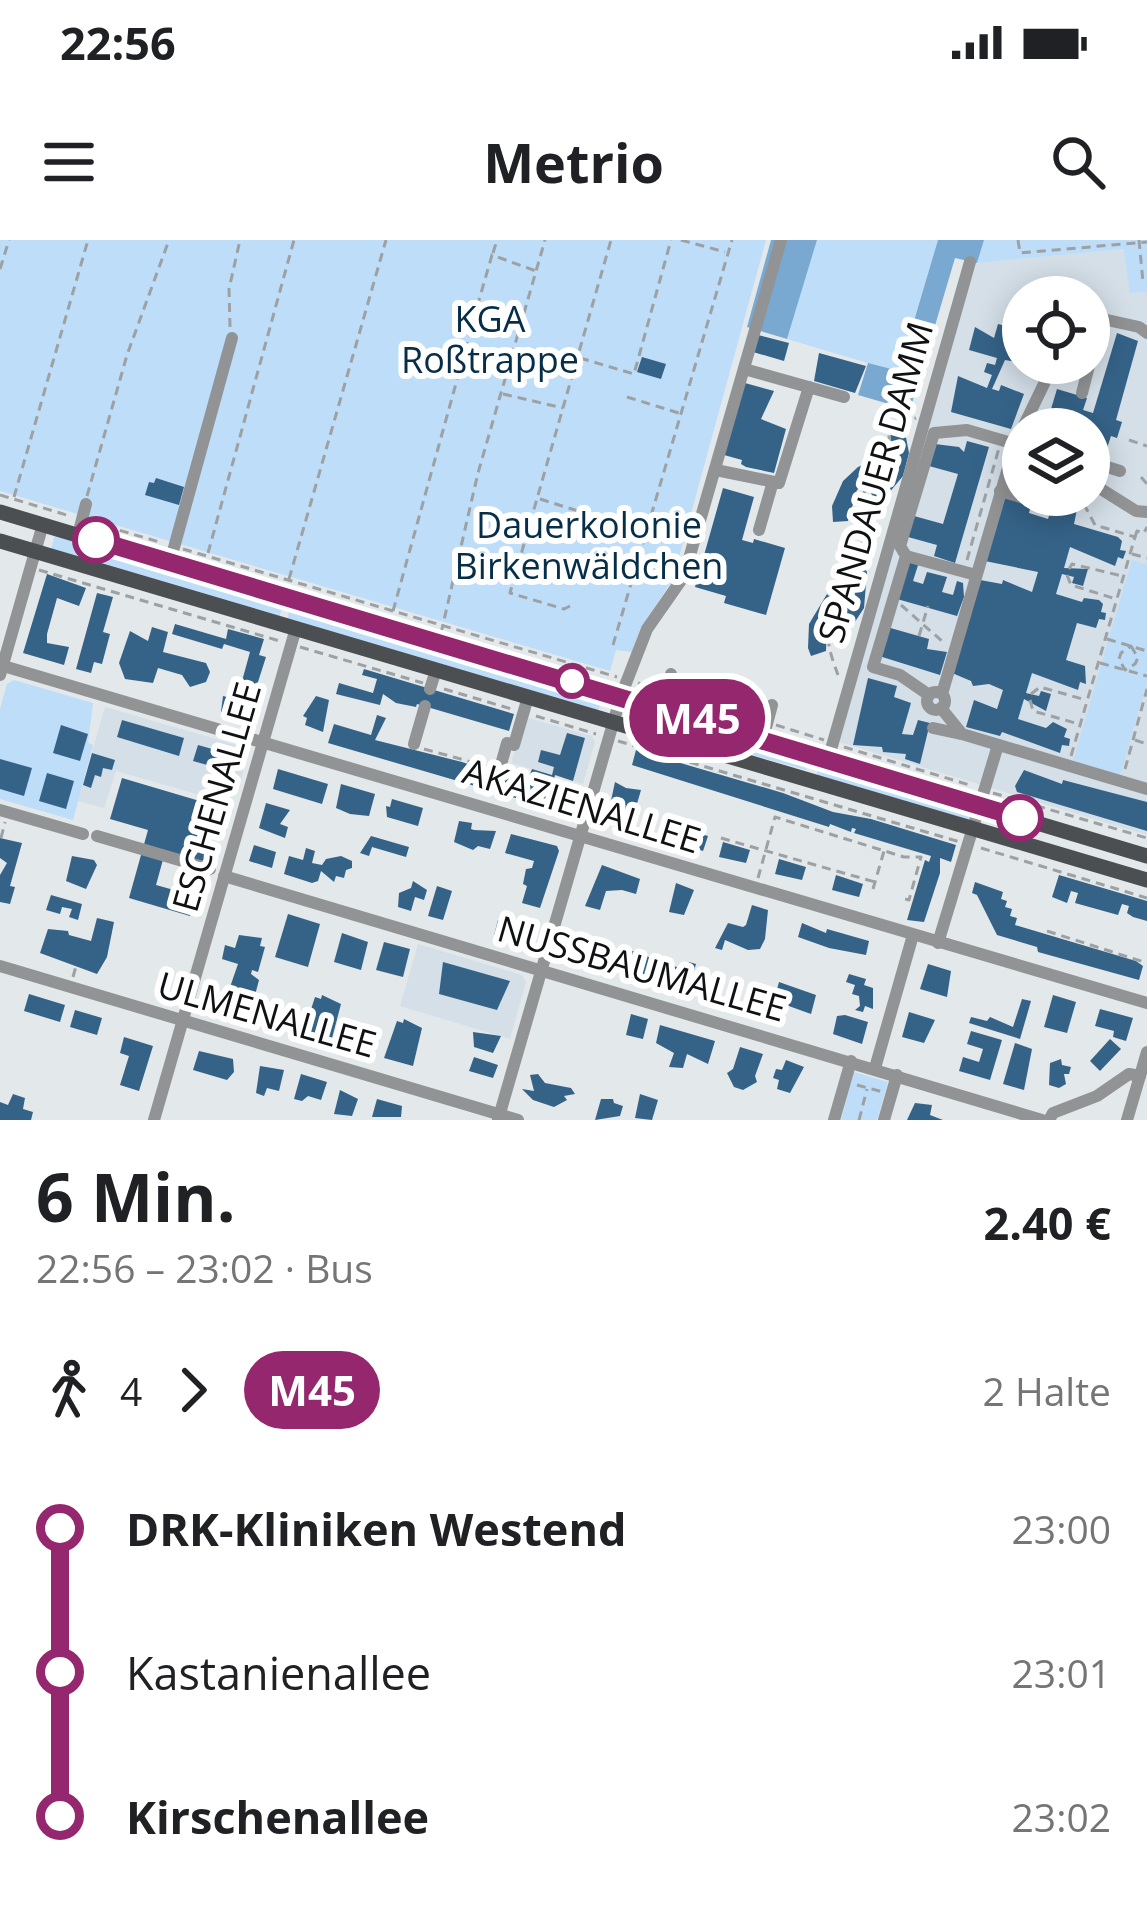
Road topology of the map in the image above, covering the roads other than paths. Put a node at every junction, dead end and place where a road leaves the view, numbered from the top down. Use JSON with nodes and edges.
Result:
{"nodes":[{"id":1,"x":781,"y":240,"type":"edge"},
{"id":2,"x":970,"y":262,"type":"dead end"},
{"id":3,"x":1110,"y":319,"type":"edge"},
{"id":4,"x":1147,"y":333,"type":"edge"},
{"id":5,"x":232,"y":338,"type":"road end"},
{"id":6,"x":744,"y":369,"type":"junction"},
{"id":7,"x":1083,"y":384,"type":"edge"},
{"id":8,"x":809,"y":387,"type":"junction"},
{"id":9,"x":1082,"y":393,"type":"dead end"},
{"id":10,"x":844,"y":398,"type":"dead end"},
{"id":11,"x":1002,"y":440,"type":"edge"},
{"id":12,"x":716,"y":470,"type":"junction"},
{"id":13,"x":1120,"y":471,"type":"dead end"},
{"id":14,"x":772,"y":484,"type":"junction"},
{"id":15,"x":1002,"y":484,"type":"edge"},
{"id":16,"x":1000,"y":491,"type":"joint"},
{"id":17,"x":86,"y":504,"type":"road end"},
{"id":18,"x":6,"y":505,"type":"edge"},
{"id":19,"x":1147,"y":512,"type":"edge"},
{"id":20,"x":43,"y":524,"type":"junction"},
{"id":21,"x":80,"y":527,"type":"junction"},
{"id":22,"x":759,"y":530,"type":"dead end"},
{"id":23,"x":0,"y":541,"type":"edge"},
{"id":24,"x":172,"y":554,"type":"junction"},
{"id":25,"x":906,"y":556,"type":"junction"},
{"id":26,"x":36,"y":561,"type":"junction"},
{"id":27,"x":970,"y":573,"type":"junction"},
{"id":28,"x":296,"y":628,"type":"junction"},
{"id":29,"x":1,"y":668,"type":"edge"},
{"id":30,"x":671,"y":674,"type":"dead end"},
{"id":31,"x":624,"y":688,"type":"junction"},
{"id":32,"x":937,"y":699,"type":"junction"},
{"id":33,"x":664,"y":700,"type":"junction"},
{"id":34,"x":526,"y":705,"type":"junction"},
{"id":35,"x":772,"y":705,"type":"dead end"},
{"id":36,"x":425,"y":706,"type":"dead end"},
{"id":37,"x":613,"y":722,"type":"junction"},
{"id":38,"x":933,"y":728,"type":"dead end"},
{"id":39,"x":765,"y":731,"type":"junction"},
{"id":40,"x":962,"y":734,"type":"junction"},
{"id":41,"x":262,"y":742,"type":"junction"},
{"id":42,"x":418,"y":742,"type":"road end"},
{"id":43,"x":998,"y":745,"type":"junction"},
{"id":44,"x":826,"y":753,"type":"junction"},
{"id":45,"x":502,"y":760,"type":"road end"},
{"id":46,"x":808,"y":780,"type":"junction"},
{"id":47,"x":1147,"y":789,"type":"edge"},
{"id":48,"x":983,"y":798,"type":"junction"},
{"id":49,"x":3,"y":815,"type":"edge"},
{"id":50,"x":580,"y":836,"type":"junction"},
{"id":51,"x":970,"y":839,"type":"junction"},
{"id":52,"x":1147,"y":856,"type":"edge"},
{"id":53,"x":210,"y":869,"type":"dead end"},
{"id":54,"x":224,"y":876,"type":"junction"},
{"id":55,"x":1147,"y":880,"type":"edge"},
{"id":56,"x":913,"y":935,"type":"junction"},
{"id":57,"x":938,"y":943,"type":"junction"},
{"id":58,"x":0,"y":967,"type":"edge"},
{"id":59,"x":542,"y":970,"type":"junction"},
{"id":60,"x":1147,"y":1004,"type":"edge"},
{"id":61,"x":183,"y":1021,"type":"junction"},
{"id":62,"x":1147,"y":1052,"type":"edge"},
{"id":63,"x":851,"y":1061,"type":"junction"},
{"id":64,"x":875,"y":1068,"type":"junction"},
{"id":65,"x":1140,"y":1076,"type":"junction"},
{"id":66,"x":892,"y":1077,"type":"junction"},
{"id":67,"x":498,"y":1117,"type":"edge"},
{"id":68,"x":154,"y":1120,"type":"edge"},
{"id":69,"x":518,"y":1120,"type":"edge"},
{"id":70,"x":835,"y":1120,"type":"edge"},
{"id":71,"x":884,"y":1120,"type":"edge"},
{"id":72,"x":1046,"y":1120,"type":"edge"},
{"id":73,"x":1127,"y":1120,"type":"edge"}],
"edges":[{"from":1,"to":6,"type":"street"},
{"from":2,"to":44,"type":"street","name":"SPANDAUER DAMM"},
{"from":3,"to":4,"type":"street"},
{"from":5,"to":24,"type":"street"},
{"from":6,"to":8,"type":"street"},
{"from":6,"to":12,"type":"street"},
{"from":7,"to":9,"type":"street"},
{"from":8,"to":10,"type":"street"},
{"from":8,"to":14,"type":"street"},
{"from":11,"to":25,"type":"street"},
{"from":12,"to":14,"type":"street"},
{"from":12,"to":31,"type":"street"},
{"from":13,"to":19,"type":"street"},
{"from":14,"to":22,"type":"street"},
{"from":15,"to":16,"type":"street"},
{"from":16,"to":27,"type":"street"},
{"from":17,"to":21,"type":"street"},
{"from":18,"to":20,"type":"main road"},
{"from":20,"to":21,"type":"main road"},
{"from":20,"to":26,"type":"street"},
{"from":21,"to":24,"type":"main road"},
{"from":23,"to":26,"type":"main road"},
{"from":24,"to":31,"type":"main road"},
{"from":25,"to":27,"type":"street"},
{"from":25,"to":32,"type":"street"},
{"from":26,"to":28,"type":"main road"},
{"from":26,"to":29,"type":"street"},
{"from":27,"to":32,"type":"street"},
{"from":28,"to":34,"type":"main road"},
{"from":28,"to":41,"type":"street","name":"ESCHENALLEE"},
{"from":29,"to":41,"type":"street","name":"AKAZIENALLEE"},
{"from":30,"to":33,"type":"street"},
{"from":31,"to":33,"type":"main road"},
{"from":31,"to":37,"type":"street"},
{"from":32,"to":40,"type":"street"},
{"from":33,"to":39,"type":"main road"},
{"from":34,"to":37,"type":"main road"},
{"from":34,"to":45,"type":"street"},
{"from":35,"to":39,"type":"street"},
{"from":36,"to":42,"type":"street"},
{"from":37,"to":46,"type":"main road"},
{"from":37,"to":50,"type":"street"},
{"from":38,"to":40,"type":"street"},
{"from":39,"to":44,"type":"main road"},
{"from":40,"to":43,"type":"street"},
{"from":41,"to":50,"type":"street","name":"AKAZIENALLEE"},
{"from":41,"to":54,"type":"street","name":"ESCHENALLEE"},
{"from":43,"to":47,"type":"street"},
{"from":43,"to":48,"type":"street"},
{"from":44,"to":46,"type":"street","name":"SPANDAUER DAMM"},
{"from":44,"to":48,"type":"main road"},
{"from":46,"to":51,"type":"main road"},
{"from":48,"to":51,"type":"street"},
{"from":48,"to":52,"type":"main road"},
{"from":49,"to":53,"type":"street"},
{"from":50,"to":56,"type":"street","name":"AKAZIENALLEE"},
{"from":50,"to":59,"type":"street"},
{"from":51,"to":55,"type":"main road"},
{"from":51,"to":57,"type":"street"},
{"from":54,"to":59,"type":"street","name":"NUSSBAUMALLEE"},
{"from":54,"to":61,"type":"street","name":"ESCHENALLEE"},
{"from":56,"to":57,"type":"street","name":"AKAZIENALLEE"},
{"from":56,"to":64,"type":"street"},
{"from":57,"to":60,"type":"street","name":"AKAZIENALLEE"},
{"from":58,"to":61,"type":"street","name":"ULMENALLEE"},
{"from":59,"to":63,"type":"street","name":"NUSSBAUMALLEE"},
{"from":59,"to":67,"type":"street"},
{"from":61,"to":67,"type":"street","name":"ULMENALLEE"},
{"from":61,"to":68,"type":"street","name":"ESCHENALLEE"},
{"from":62,"to":65,"type":"street"},
{"from":63,"to":64,"type":"street","name":"NUSSBAUMALLEE"},
{"from":63,"to":70,"type":"street"},
{"from":64,"to":66,"type":"street","name":"NUSSBAUMALLEE"},
{"from":65,"to":72,"type":"street","name":"NUSSBAUMALLEE"},
{"from":65,"to":73,"type":"street"},
{"from":66,"to":71,"type":"street"},
{"from":66,"to":72,"type":"street","name":"NUSSBAUMALLEE"},
{"from":67,"to":69,"type":"street","name":"ULMENALLEE"}]}
